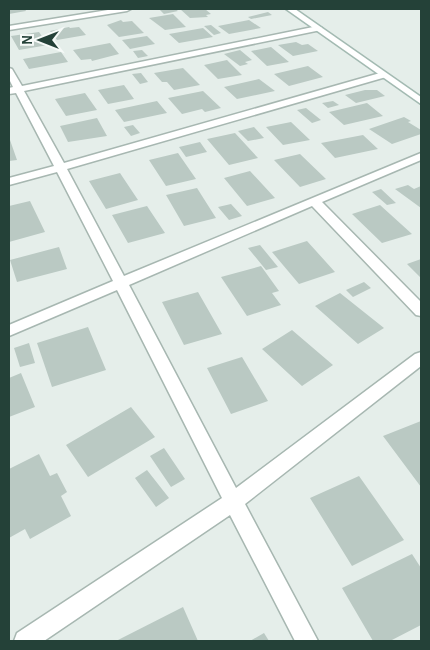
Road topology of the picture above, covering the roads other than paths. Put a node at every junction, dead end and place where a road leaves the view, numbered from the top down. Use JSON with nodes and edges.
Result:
{"nodes":[{"id":1,"x":127,"y":9,"type":"edge"},
{"id":2,"x":290,"y":9,"type":"edge"},
{"id":3,"x":9,"y":28,"type":"edge"},
{"id":4,"x":318,"y":28,"type":"junction"},
{"id":5,"x":9,"y":71,"type":"edge"},
{"id":6,"x":383,"y":75,"type":"junction"},
{"id":7,"x":14,"y":90,"type":"edge"},
{"id":8,"x":421,"y":101,"type":"edge"},
{"id":9,"x":421,"y":156,"type":"edge"},
{"id":10,"x":59,"y":168,"type":"junction"},
{"id":11,"x":9,"y":182,"type":"edge"},
{"id":12,"x":314,"y":200,"type":"junction"},
{"id":13,"x":121,"y":281,"type":"junction"},
{"id":14,"x":421,"y":311,"type":"edge"},
{"id":15,"x":9,"y":331,"type":"edge"},
{"id":16,"x":421,"y":358,"type":"edge"},
{"id":17,"x":233,"y":502,"type":"junction"},
{"id":18,"x":25,"y":641,"type":"edge"},
{"id":19,"x":307,"y":641,"type":"edge"}],
"edges":[{"from":1,"to":3,"type":"street"},
{"from":2,"to":4,"type":"street"},
{"from":4,"to":6,"type":"street"},
{"from":4,"to":7,"type":"street"},
{"from":5,"to":7,"type":"street"},
{"from":6,"to":8,"type":"street"},
{"from":6,"to":10,"type":"street"},
{"from":7,"to":10,"type":"street"},
{"from":9,"to":12,"type":"street"},
{"from":10,"to":11,"type":"street"},
{"from":10,"to":13,"type":"street"},
{"from":12,"to":13,"type":"street"},
{"from":12,"to":14,"type":"street"},
{"from":13,"to":15,"type":"street"},
{"from":13,"to":17,"type":"street"},
{"from":16,"to":17,"type":"street"},
{"from":17,"to":18,"type":"street"},
{"from":17,"to":19,"type":"street"}]}
